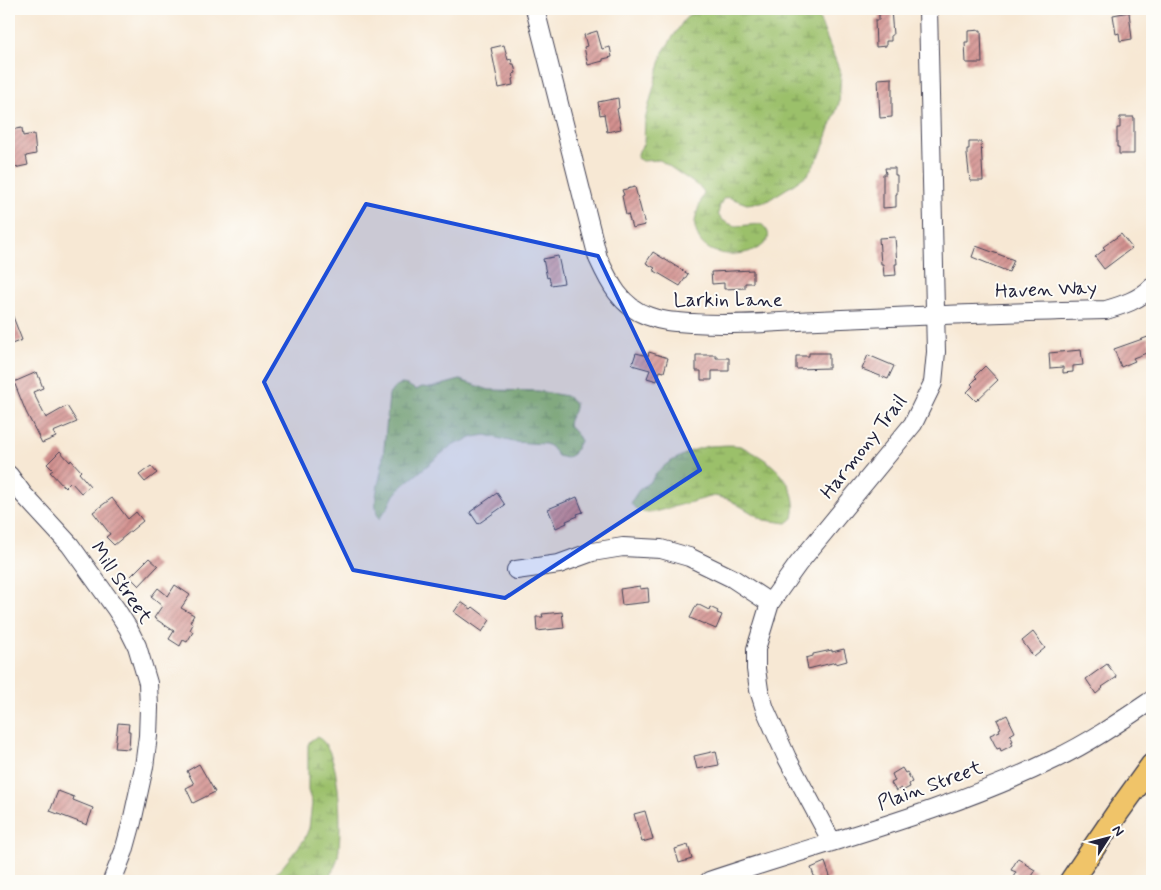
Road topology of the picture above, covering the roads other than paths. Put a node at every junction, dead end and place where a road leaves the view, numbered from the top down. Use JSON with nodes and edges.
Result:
{"nodes":[{"id":1,"x":535,"y":9,"type":"edge"},
{"id":2,"x":928,"y":9,"type":"edge"},
{"id":3,"x":1152,"y":287,"type":"edge"},
{"id":4,"x":936,"y":315,"type":"junction"},
{"id":5,"x":9,"y":474,"type":"edge"},
{"id":6,"x":516,"y":570,"type":"dead end"},
{"id":7,"x":770,"y":603,"type":"junction"},
{"id":8,"x":1152,"y":700,"type":"edge"},
{"id":9,"x":1152,"y":765,"type":"edge"},
{"id":10,"x":832,"y":842,"type":"junction"},
{"id":11,"x":112,"y":881,"type":"edge"},
{"id":12,"x":709,"y":881,"type":"edge"},
{"id":13,"x":1072,"y":881,"type":"edge"}],
"edges":[{"from":1,"to":4,"type":"street","name":"Larkin Lane"},
{"from":2,"to":4,"type":"street","name":"Harmony Trail"},
{"from":3,"to":4,"type":"street","name":"Haven Way"},
{"from":4,"to":7,"type":"street","name":"Harmony Trail"},
{"from":5,"to":11,"type":"street","name":"Mill Street"},
{"from":6,"to":7,"type":"street"},
{"from":7,"to":10,"type":"street","name":"Harmony Trail"},
{"from":8,"to":10,"type":"street","name":"Plain Street"},
{"from":9,"to":13,"type":"main road"},
{"from":10,"to":12,"type":"street","name":"Plain Street"}]}
